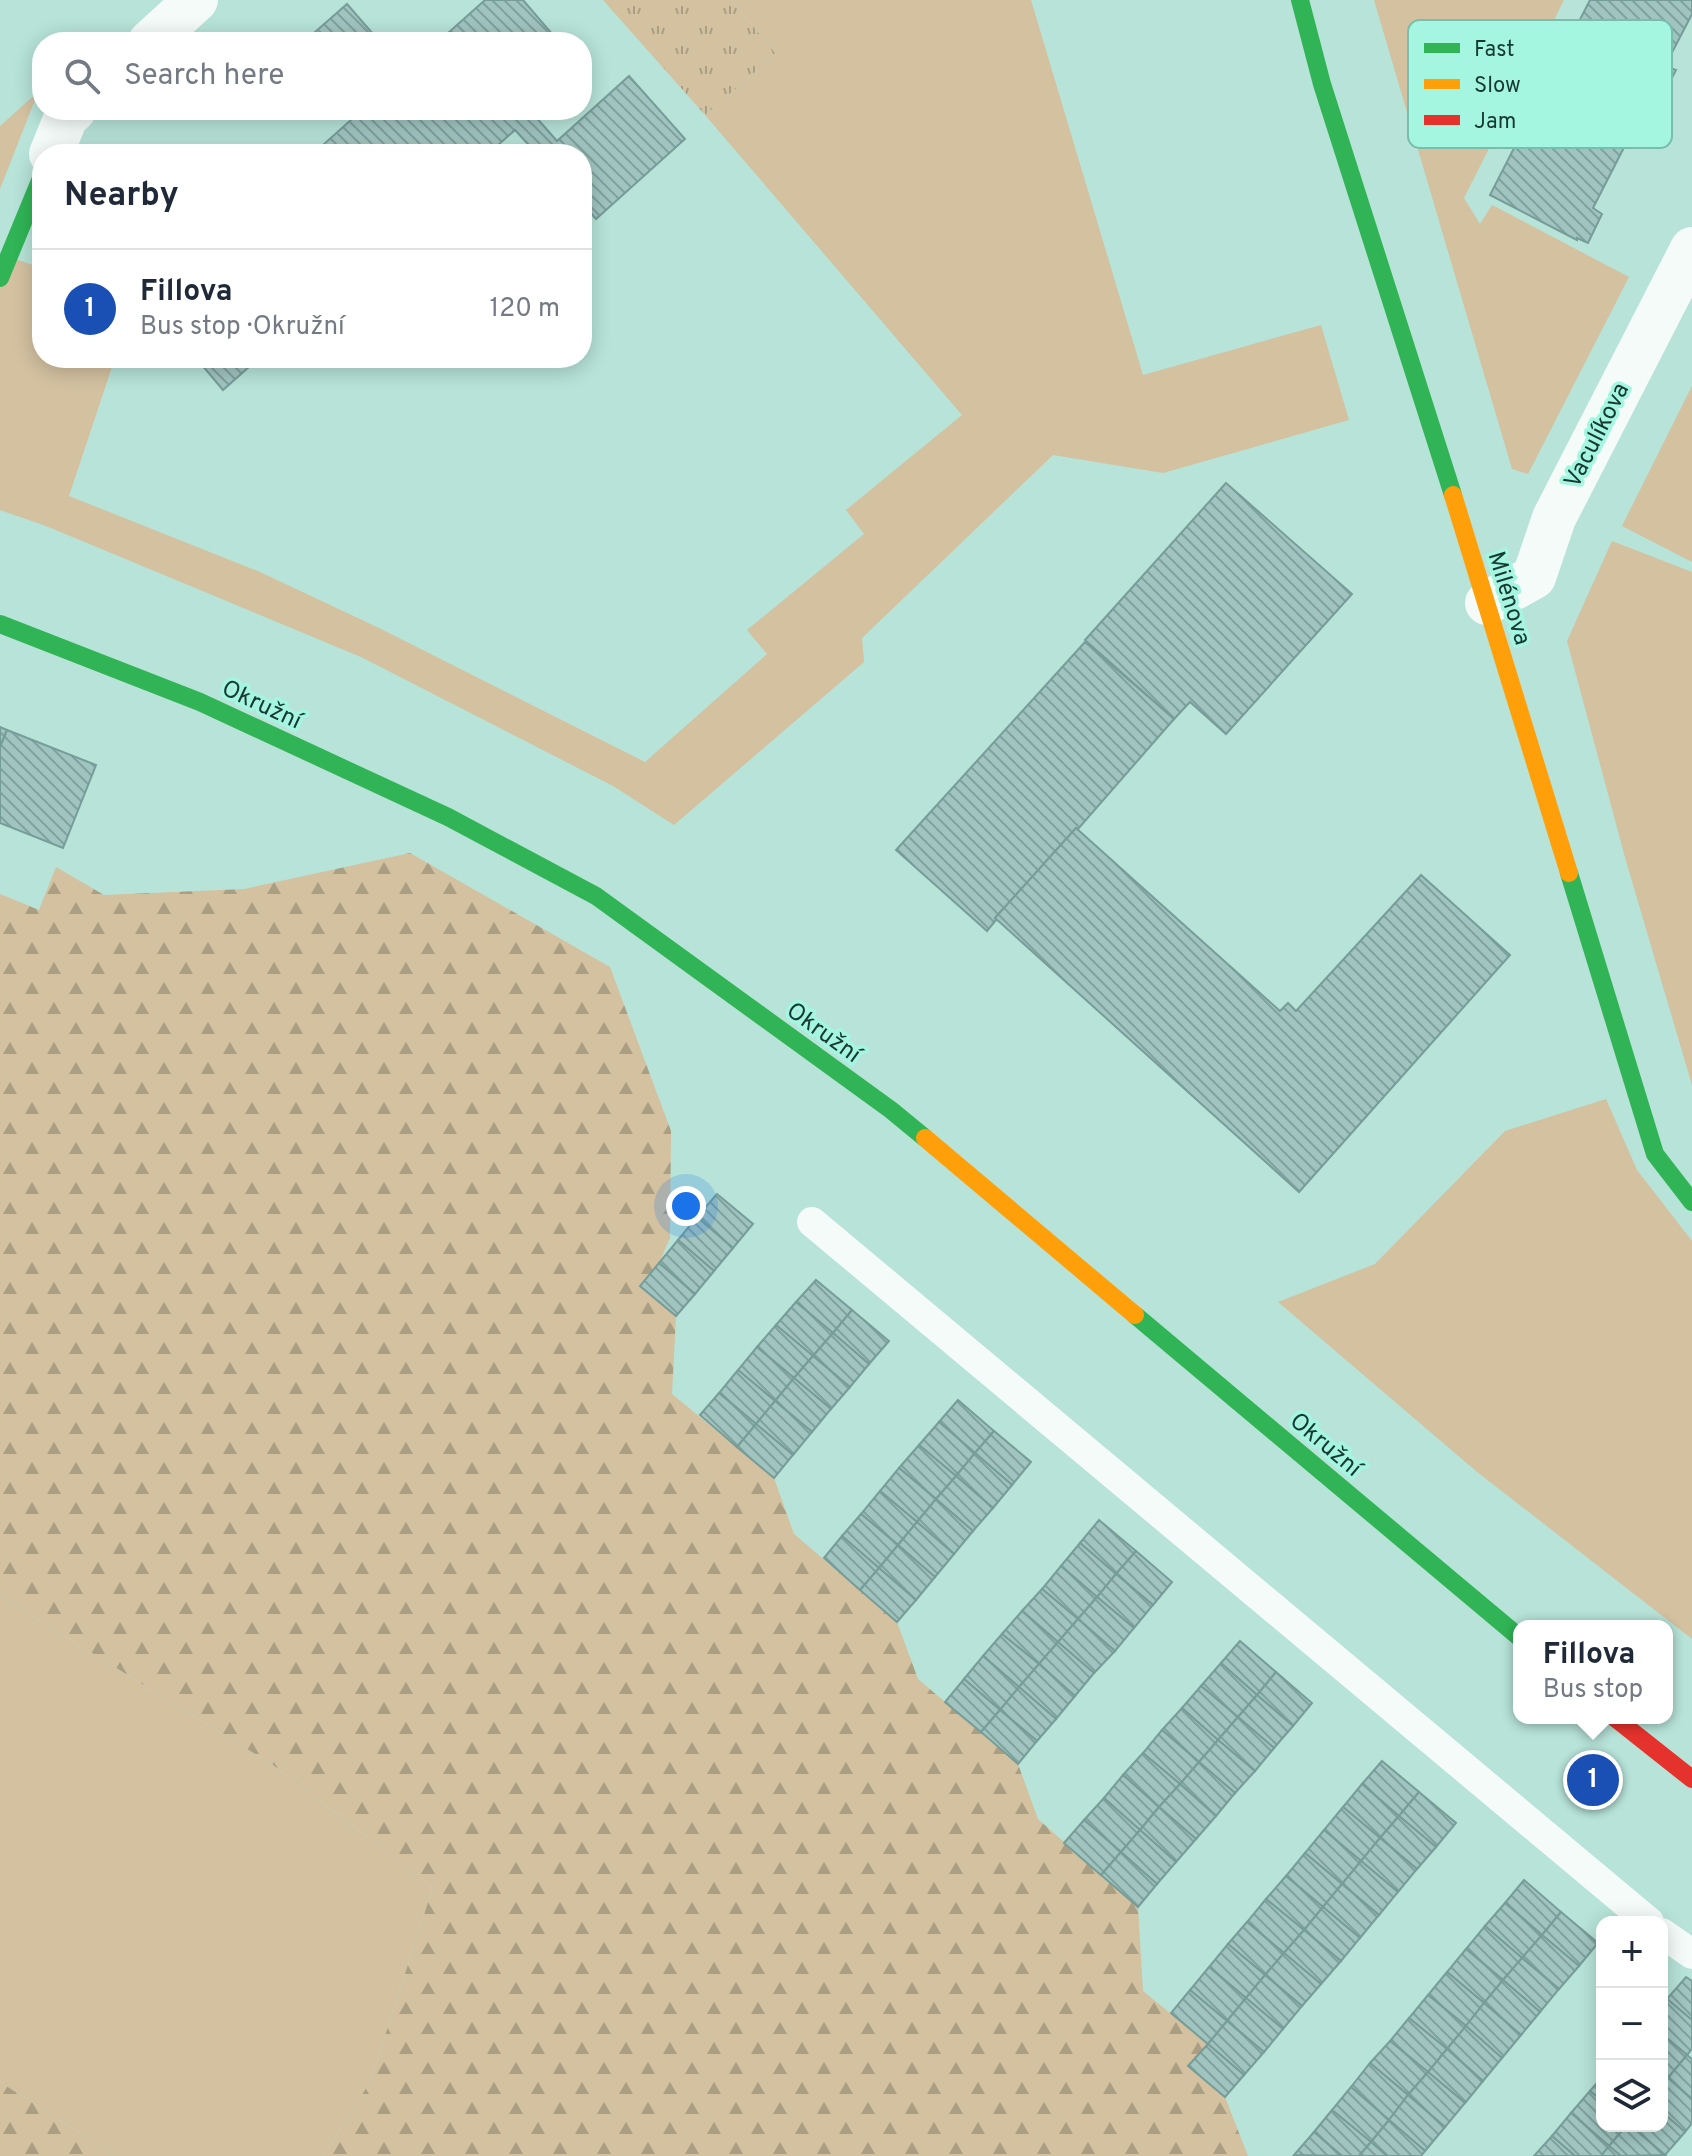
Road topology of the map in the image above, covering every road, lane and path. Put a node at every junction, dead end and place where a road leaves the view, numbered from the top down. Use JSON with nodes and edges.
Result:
{"nodes":[{"id":1,"x":196,"y":0,"type":"edge"},
{"id":2,"x":1300,"y":0,"type":"edge"},
{"id":3,"x":161,"y":32,"type":"edge"},
{"id":4,"x":65,"y":120,"type":"edge"},
{"id":5,"x":55,"y":144,"type":"edge"},
{"id":6,"x":32,"y":200,"type":"edge"},
{"id":7,"x":1692,"y":249,"type":"edge"},
{"id":8,"x":0,"y":278,"type":"edge"},
{"id":9,"x":1487,"y":603,"type":"junction"},
{"id":10,"x":0,"y":624,"type":"edge"},
{"id":11,"x":1692,"y":1202,"type":"edge"},
{"id":12,"x":812,"y":1222,"type":"dead end"},
{"id":13,"x":1513,"y":1632,"type":"edge"},
{"id":14,"x":1623,"y":1724,"type":"edge"},
{"id":15,"x":1692,"y":1779,"type":"edge"},
{"id":16,"x":1642,"y":1916,"type":"edge"},
{"id":17,"x":1668,"y":1937,"type":"edge"},
{"id":18,"x":1692,"y":1954,"type":"edge"}],
"edges":[{"from":1,"to":3,"type":"street"},
{"from":2,"to":9,"type":"street","name":"Milénova"},
{"from":4,"to":5,"type":"street"},
{"from":6,"to":8,"type":"street"},
{"from":7,"to":9,"type":"street","name":"Vaculíkova"},
{"from":9,"to":11,"type":"street","name":"Milénova"},
{"from":10,"to":13,"type":"street","name":"Okružní"},
{"from":12,"to":16,"type":"lane"},
{"from":14,"to":15,"type":"street"},
{"from":17,"to":18,"type":"lane"}]}
